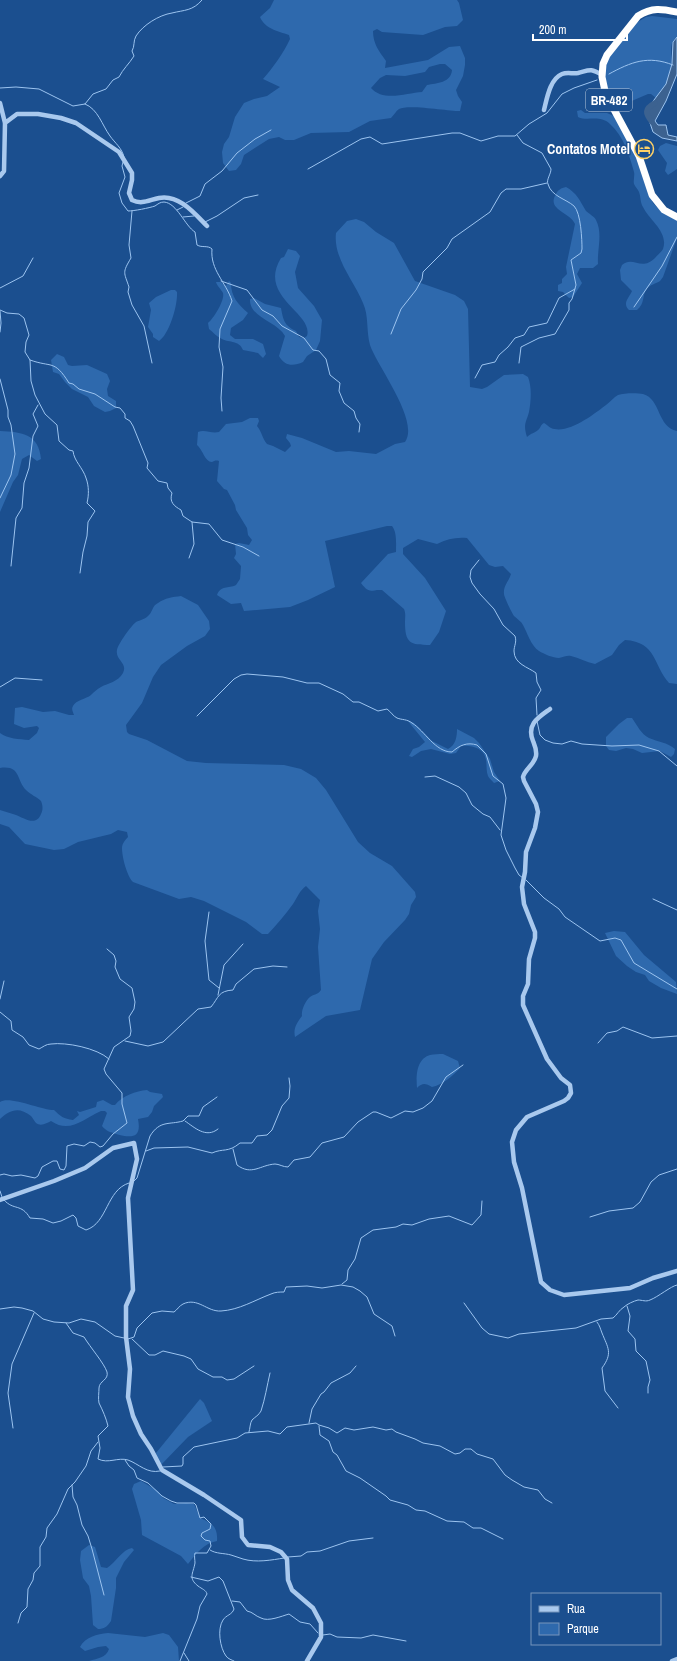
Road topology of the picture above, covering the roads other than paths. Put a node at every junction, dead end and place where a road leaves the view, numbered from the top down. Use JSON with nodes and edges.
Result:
{"nodes":[{"id":1,"x":677,"y":12,"type":"edge"},
{"id":2,"x":602,"y":75,"type":"junction"},
{"id":3,"x":0,"y":103,"type":"edge"},
{"id":4,"x":544,"y":110,"type":"dead end"},
{"id":5,"x":5,"y":123,"type":"junction"},
{"id":6,"x":0,"y":176,"type":"edge"},
{"id":7,"x":677,"y":217,"type":"edge"},
{"id":8,"x":207,"y":226,"type":"dead end"},
{"id":9,"x":550,"y":709,"type":"dead end"},
{"id":10,"x":0,"y":1200,"type":"edge"},
{"id":11,"x":677,"y":1271,"type":"edge"},
{"id":12,"x":677,"y":1659,"type":"edge"},
{"id":13,"x":307,"y":1661,"type":"edge"},
{"id":14,"x":672,"y":1661,"type":"edge"}],
"edges":[{"from":1,"to":2,"type":"highway","number":"BR-482"},
{"from":2,"to":4,"type":"street"},
{"from":2,"to":7,"type":"highway","number":"BR-482"},
{"from":3,"to":5,"type":"street"},
{"from":5,"to":6,"type":"street"},
{"from":5,"to":8,"type":"street"},
{"from":9,"to":11,"type":"street"},
{"from":10,"to":13,"type":"street"},
{"from":12,"to":14,"type":"street"}]}
